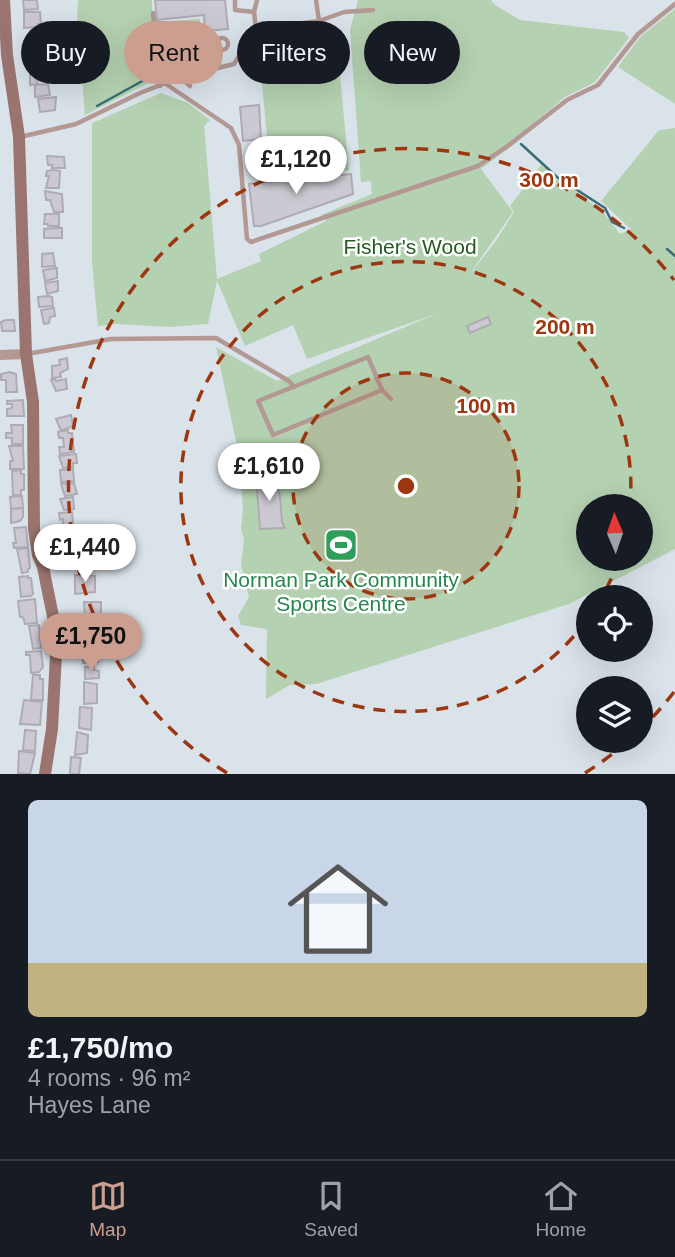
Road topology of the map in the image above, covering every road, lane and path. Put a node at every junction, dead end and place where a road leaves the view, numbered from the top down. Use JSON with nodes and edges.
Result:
{"nodes":[{"id":1,"x":4,"y":0,"type":"edge"},
{"id":2,"x":234,"y":0,"type":"edge"},
{"id":3,"x":257,"y":0,"type":"edge"},
{"id":4,"x":316,"y":0,"type":"edge"},
{"id":5,"x":675,"y":4,"type":"edge"},
{"id":6,"x":373,"y":9,"type":"dead end"},
{"id":7,"x":254,"y":12,"type":"junction"},
{"id":8,"x":153,"y":13,"type":"dead end"},
{"id":9,"x":319,"y":20,"type":"junction"},
{"id":10,"x":255,"y":21,"type":"edge"},
{"id":11,"x":312,"y":21,"type":"edge"},
{"id":12,"x":163,"y":85,"type":"junction"},
{"id":13,"x":19,"y":137,"type":"junction"},
{"id":14,"x":26,"y":354,"type":"junction"},
{"id":15,"x":0,"y":355,"type":"edge"},
{"id":16,"x":294,"y":387,"type":"junction"},
{"id":17,"x":382,"y":390,"type":"junction"},
{"id":18,"x":391,"y":399,"type":"dead end"},
{"id":19,"x":45,"y":774,"type":"edge"}],
"edges":[{"from":1,"to":13,"type":"main road"},
{"from":2,"to":7,"type":"lane"},
{"from":3,"to":7,"type":"lane"},
{"from":4,"to":9,"type":"lane"},
{"from":5,"to":12,"type":"lane"},
{"from":6,"to":9,"type":"lane"},
{"from":7,"to":10,"type":"lane"},
{"from":8,"to":12,"type":"lane"},
{"from":9,"to":11,"type":"lane"},
{"from":12,"to":13,"type":"lane"},
{"from":13,"to":14,"type":"main road"},
{"from":14,"to":15,"type":"street"},
{"from":14,"to":16,"type":"lane"},
{"from":14,"to":19,"type":"main road"},
{"from":16,"to":17,"type":"lane"},
{"from":16,"to":17,"type":"lane"},
{"from":17,"to":18,"type":"lane"}]}
